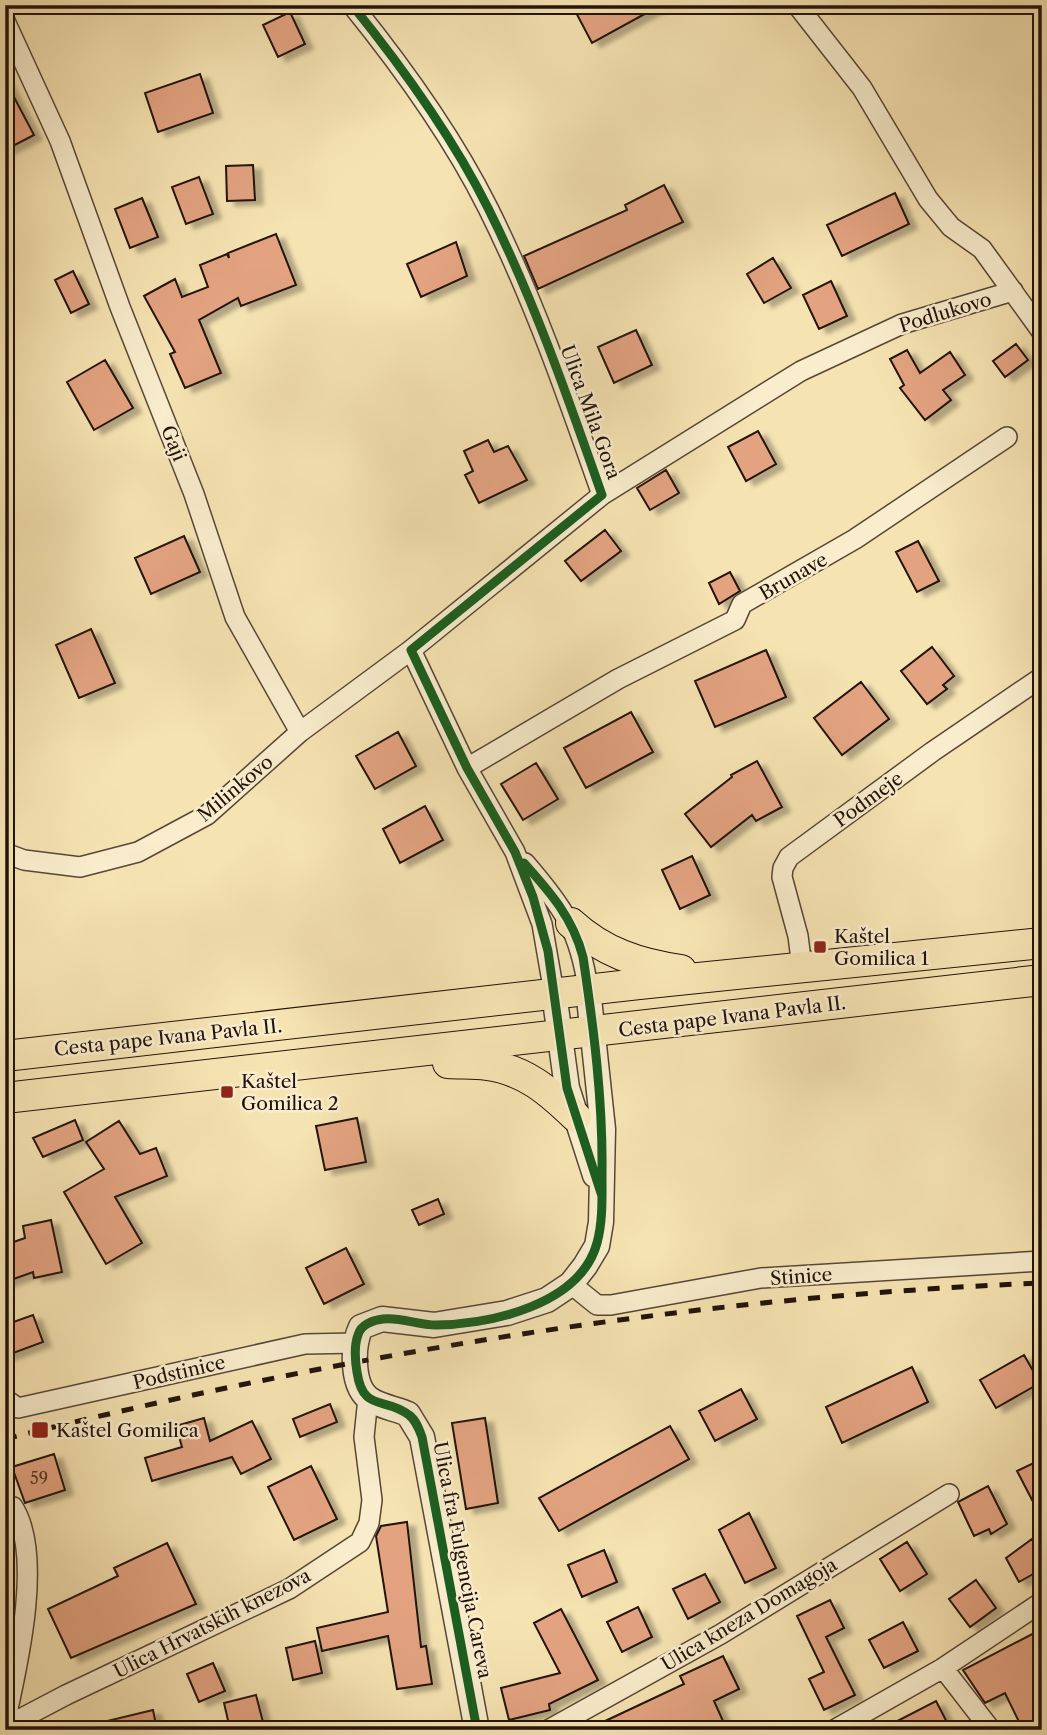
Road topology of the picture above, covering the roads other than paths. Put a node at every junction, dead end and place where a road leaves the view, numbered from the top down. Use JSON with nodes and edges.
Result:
{"nodes":[{"id":1,"x":352,"y":5,"type":"edge"},
{"id":2,"x":797,"y":5,"type":"edge"},
{"id":3,"x":5,"y":21,"type":"edge"},
{"id":4,"x":1013,"y":291,"type":"junction"},
{"id":5,"x":1042,"y":332,"type":"edge"},
{"id":6,"x":1007,"y":437,"type":"dead end"},
{"id":7,"x":602,"y":495,"type":"junction"},
{"id":8,"x":411,"y":650,"type":"junction"},
{"id":9,"x":1042,"y":677,"type":"edge"},
{"id":10,"x":300,"y":732,"type":"junction"},
{"id":11,"x":467,"y":768,"type":"junction"},
{"id":12,"x":515,"y":852,"type":"junction"},
{"id":13,"x":5,"y":853,"type":"edge"},
{"id":14,"x":571,"y":923,"type":"junction"},
{"id":15,"x":1042,"y":943,"type":"edge"},
{"id":16,"x":802,"y":967,"type":"junction"},
{"id":17,"x":705,"y":977,"type":"junction"},
{"id":18,"x":1042,"y":981,"type":"edge"},
{"id":19,"x":588,"y":989,"type":"junction"},
{"id":20,"x":554,"y":993,"type":"junction"},
{"id":21,"x":594,"y":1032,"type":"junction"},
{"id":22,"x":559,"y":1036,"type":"junction"},
{"id":23,"x":418,"y":1052,"type":"junction"},
{"id":24,"x":5,"y":1055,"type":"edge"},
{"id":25,"x":5,"y":1098,"type":"edge"},
{"id":26,"x":576,"y":1117,"type":"junction"},
{"id":27,"x":602,"y":1196,"type":"junction"},
{"id":28,"x":1042,"y":1261,"type":"edge"},
{"id":29,"x":571,"y":1284,"type":"junction"},
{"id":30,"x":357,"y":1343,"type":"junction"},
{"id":31,"x":368,"y":1398,"type":"junction"},
{"id":32,"x":5,"y":1399,"type":"edge"},
{"id":33,"x":948,"y":1494,"type":"dead end"},
{"id":34,"x":5,"y":1506,"type":"edge"},
{"id":35,"x":1042,"y":1602,"type":"edge"},
{"id":36,"x":943,"y":1668,"type":"junction"},
{"id":37,"x":5,"y":1725,"type":"edge"},
{"id":38,"x":477,"y":1730,"type":"edge"},
{"id":39,"x":548,"y":1730,"type":"edge"},
{"id":40,"x":834,"y":1730,"type":"edge"},
{"id":41,"x":991,"y":1730,"type":"edge"}],
"edges":[{"from":1,"to":7,"type":"street","name":"Ulica Mila Gora"},
{"from":2,"to":4,"type":"street","name":"Podlukovo"},
{"from":3,"to":10,"type":"street","name":"Gaji"},
{"from":4,"to":5,"type":"street"},
{"from":4,"to":7,"type":"street","name":"Podlukovo"},
{"from":6,"to":11,"type":"street","name":"Brunave"},
{"from":7,"to":8,"type":"street","name":"Ulica Mila Gora"},
{"from":8,"to":10,"type":"street"},
{"from":8,"to":11,"type":"street"},
{"from":9,"to":16,"type":"street","name":"Podmeje"},
{"from":10,"to":13,"type":"street","name":"Milinkovo"},
{"from":11,"to":12,"type":"street"},
{"from":12,"to":14,"type":"street"},
{"from":12,"to":20,"type":"street"},
{"from":14,"to":17,"type":"main road"},
{"from":14,"to":19,"type":"street"},
{"from":15,"to":16,"type":"main road","name":"Cesta pape Ivana Pavla II."},
{"from":16,"to":17,"type":"main road","name":"Cesta pape Ivana Pavla II."},
{"from":17,"to":19,"type":"main road","name":"Cesta pape Ivana Pavla II."},
{"from":18,"to":21,"type":"main road","name":"Cesta pape Ivana Pavla II."},
{"from":19,"to":20,"type":"main road","name":"Cesta pape Ivana Pavla II."},
{"from":19,"to":21,"type":"street"},
{"from":20,"to":22,"type":"street"},
{"from":20,"to":24,"type":"main road","name":"Cesta pape Ivana Pavla II."},
{"from":21,"to":22,"type":"main road","name":"Cesta pape Ivana Pavla II."},
{"from":21,"to":27,"type":"street"},
{"from":22,"to":23,"type":"main road","name":"Cesta pape Ivana Pavla II."},
{"from":22,"to":26,"type":"street"},
{"from":23,"to":25,"type":"main road","name":"Cesta pape Ivana Pavla II."},
{"from":23,"to":26,"type":"main road"},
{"from":26,"to":27,"type":"street"},
{"from":27,"to":29,"type":"street"},
{"from":28,"to":29,"type":"street","name":"Stinice"},
{"from":29,"to":30,"type":"street"},
{"from":30,"to":31,"type":"street"},
{"from":30,"to":32,"type":"street","name":"Podstinice"},
{"from":31,"to":37,"type":"street","name":"Ulica Hrvatskih knezova"},
{"from":31,"to":38,"type":"street","name":"Ulica fra Fulgencija Careva"},
{"from":33,"to":39,"type":"street","name":"Ulica kneza Domagoja"},
{"from":34,"to":37,"type":"street","name":"Ulica Hrvatskih knezova"},
{"from":35,"to":36,"type":"street"},
{"from":36,"to":40,"type":"street"},
{"from":36,"to":41,"type":"street"}]}
